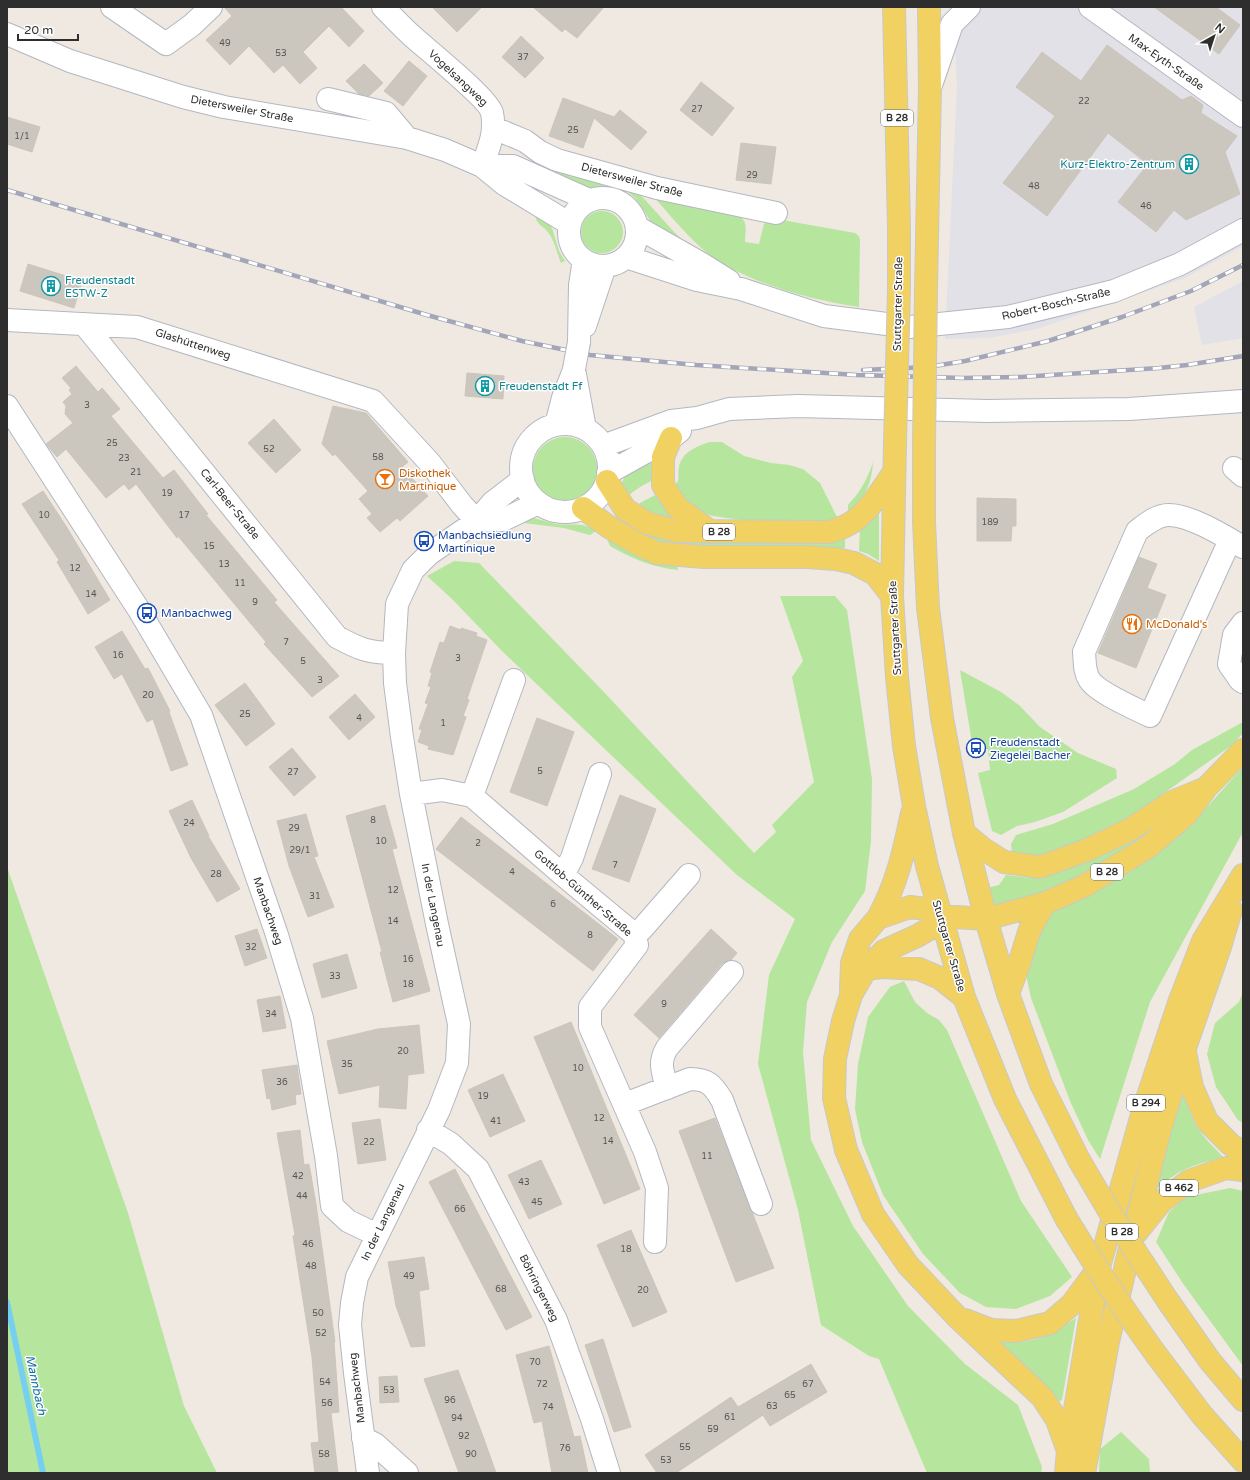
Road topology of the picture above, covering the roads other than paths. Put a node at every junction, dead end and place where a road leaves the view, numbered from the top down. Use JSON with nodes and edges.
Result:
{"nodes":[{"id":1,"x":112,"y":7,"type":"edge"},
{"id":2,"x":211,"y":7,"type":"edge"},
{"id":3,"x":383,"y":7,"type":"edge"},
{"id":4,"x":894,"y":7,"type":"edge"},
{"id":5,"x":929,"y":7,"type":"edge"},
{"id":6,"x":969,"y":7,"type":"edge"},
{"id":7,"x":1090,"y":7,"type":"edge"},
{"id":8,"x":7,"y":34,"type":"edge"},
{"id":9,"x":930,"y":88,"type":"junction"},
{"id":10,"x":328,"y":99,"type":"dead end"},
{"id":11,"x":1243,"y":116,"type":"edge"},
{"id":12,"x":494,"y":128,"type":"junction"},
{"id":13,"x":407,"y":138,"type":"junction"},
{"id":14,"x":482,"y":166,"type":"junction"},
{"id":15,"x":589,"y":200,"type":"junction"},
{"id":16,"x":776,"y":213,"type":"dead end"},
{"id":17,"x":570,"y":224,"type":"junction"},
{"id":18,"x":637,"y":227,"type":"junction"},
{"id":19,"x":1243,"y":230,"type":"edge"},
{"id":20,"x":626,"y":257,"type":"junction"},
{"id":21,"x":584,"y":260,"type":"junction"},
{"id":22,"x":605,"y":266,"type":"junction"},
{"id":23,"x":589,"y":286,"type":"junction"},
{"id":24,"x":741,"y":289,"type":"junction"},
{"id":25,"x":7,"y":320,"type":"edge"},
{"id":26,"x":84,"y":324,"type":"junction"},
{"id":27,"x":574,"y":369,"type":"junction"},
{"id":28,"x":1243,"y":401,"type":"edge"},
{"id":29,"x":7,"y":406,"type":"edge"},
{"id":30,"x":697,"y":418,"type":"junction"},
{"id":31,"x":556,"y":425,"type":"junction"},
{"id":32,"x":585,"y":429,"type":"junction"},
{"id":33,"x":671,"y":438,"type":"junction"},
{"id":34,"x":603,"y":446,"type":"junction"},
{"id":35,"x":894,"y":472,"type":"junction"},
{"id":36,"x":608,"y":477,"type":"junction"},
{"id":37,"x":523,"y":479,"type":"junction"},
{"id":38,"x":538,"y":503,"type":"junction"},
{"id":39,"x":583,"y":508,"type":"junction"},
{"id":40,"x":477,"y":521,"type":"junction"},
{"id":41,"x":711,"y":532,"type":"junction"},
{"id":42,"x":1237,"y":544,"type":"edge"},
{"id":43,"x":892,"y":596,"type":"junction"},
{"id":44,"x":1243,"y":623,"type":"edge"},
{"id":45,"x":394,"y":653,"type":"junction"},
{"id":46,"x":514,"y":680,"type":"dead end"},
{"id":47,"x":1243,"y":682,"type":"edge"},
{"id":48,"x":1243,"y":750,"type":"edge"},
{"id":49,"x":600,"y":774,"type":"dead end"},
{"id":50,"x":1206,"y":788,"type":"junction"},
{"id":51,"x":411,"y":794,"type":"junction"},
{"id":52,"x":472,"y":796,"type":"junction"},
{"id":53,"x":914,"y":806,"type":"junction"},
{"id":54,"x":964,"y":832,"type":"junction"},
{"id":55,"x":689,"y":875,"type":"dead end"},
{"id":56,"x":563,"y":876,"type":"junction"},
{"id":57,"x":1241,"y":879,"type":"edge"},
{"id":58,"x":1045,"y":903,"type":"junction"},
{"id":59,"x":940,"y":916,"type":"junction"},
{"id":60,"x":878,"y":918,"type":"junction"},
{"id":61,"x":986,"y":919,"type":"junction"},
{"id":62,"x":634,"y":934,"type":"junction"},
{"id":63,"x":866,"y":969,"type":"junction"},
{"id":64,"x":732,"y":972,"type":"dead end"},
{"id":65,"x":1008,"y":994,"type":"junction"},
{"id":66,"x":851,"y":995,"type":"junction"},
{"id":67,"x":964,"y":997,"type":"junction"},
{"id":68,"x":1184,"y":1048,"type":"junction"},
{"id":69,"x":667,"y":1088,"type":"junction"},
{"id":70,"x":625,"y":1104,"type":"junction"},
{"id":71,"x":428,"y":1130,"type":"junction"},
{"id":72,"x":1243,"y":1153,"type":"edge"},
{"id":73,"x":1243,"y":1170,"type":"edge"},
{"id":74,"x":761,"y":1204,"type":"dead end"},
{"id":75,"x":377,"y":1235,"type":"junction"},
{"id":76,"x":1132,"y":1239,"type":"junction"},
{"id":77,"x":655,"y":1242,"type":"dead end"},
{"id":78,"x":1099,"y":1267,"type":"junction"},
{"id":79,"x":352,"y":1303,"type":"joint"},
{"id":80,"x":958,"y":1318,"type":"junction"},
{"id":81,"x":1243,"y":1400,"type":"edge"},
{"id":82,"x":363,"y":1438,"type":"junction"},
{"id":83,"x":1068,"y":1451,"type":"junction"},
{"id":84,"x":1243,"y":1461,"type":"edge"},
{"id":85,"x":368,"y":1473,"type":"edge"},
{"id":86,"x":407,"y":1473,"type":"edge"},
{"id":87,"x":609,"y":1473,"type":"edge"},
{"id":88,"x":1066,"y":1473,"type":"edge"},
{"id":89,"x":1084,"y":1473,"type":"edge"}],
"edges":[{"from":1,"to":2,"type":"street"},
{"from":3,"to":12,"type":"street","name":"Vogelsangweg"},
{"from":4,"to":35,"type":"main road","name":"Stuttgarter Straße","number":"B 28","bridge":true},
{"from":5,"to":9,"type":"main road","number":"B 28"},
{"from":6,"to":9,"type":"street"},
{"from":7,"to":11,"type":"street","name":"Max-Eyth-Straße"},
{"from":8,"to":13,"type":"street","name":"Dietersweiler Straße"},
{"from":9,"to":54,"type":"main road","number":"B 28","bridge":true},
{"from":10,"to":13,"type":"street"},
{"from":12,"to":14,"type":"street","name":"Vogelsangweg"},
{"from":12,"to":16,"type":"street","name":"Dietersweiler Straße"},
{"from":13,"to":14,"type":"street","name":"Dietersweiler Straße"},
{"from":14,"to":15,"type":"street","name":"Dietersweiler Straße"},
{"from":14,"to":17,"type":"street","name":"Dietersweiler Straße"},
{"from":15,"to":17,"type":"street"},
{"from":15,"to":18,"type":"street"},
{"from":17,"to":21,"type":"street"},
{"from":18,"to":20,"type":"street"},
{"from":18,"to":24,"type":"street","name":"Robert-Bosch-Straße"},
{"from":19,"to":24,"type":"street","name":"Robert-Bosch-Straße"},
{"from":20,"to":22,"type":"street"},
{"from":20,"to":24,"type":"street","name":"Robert-Bosch-Straße"},
{"from":21,"to":22,"type":"street"},
{"from":21,"to":23,"type":"street"},
{"from":22,"to":23,"type":"street"},
{"from":23,"to":27,"type":"street","bridge":true},
{"from":25,"to":26,"type":"street","name":"Glashüttenweg"},
{"from":26,"to":40,"type":"street","name":"Glashüttenweg"},
{"from":26,"to":45,"type":"street","name":"Carl-Beer-Straße"},
{"from":27,"to":31,"type":"street"},
{"from":27,"to":32,"type":"street"},
{"from":28,"to":30,"type":"street"},
{"from":29,"to":75,"type":"street","name":"Manbachweg"},
{"from":30,"to":33,"type":"street"},
{"from":30,"to":34,"type":"street"},
{"from":31,"to":32,"type":"street"},
{"from":31,"to":37,"type":"street"},
{"from":32,"to":34,"type":"street"},
{"from":33,"to":36,"type":"street"},
{"from":33,"to":41,"type":"main road"},
{"from":34,"to":36,"type":"street"},
{"from":35,"to":41,"type":"main road","number":"B 28"},
{"from":35,"to":43,"type":"main road","name":"Stuttgarter Straße","number":"B 28"},
{"from":36,"to":39,"type":"street"},
{"from":36,"to":41,"type":"main road","number":"B 28"},
{"from":37,"to":38,"type":"street"},
{"from":37,"to":40,"type":"street","name":"In der Langenau"},
{"from":38,"to":39,"type":"street"},
{"from":38,"to":40,"type":"street"},
{"from":39,"to":43,"type":"main road","number":"B 28"},
{"from":40,"to":45,"type":"street","name":"In der Langenau"},
{"from":42,"to":42,"type":"street"},
{"from":43,"to":53,"type":"main road","name":"Stuttgarter Straße","number":"B 28"},
{"from":44,"to":47,"type":"street"},
{"from":45,"to":51,"type":"street","name":"In der Langenau"},
{"from":46,"to":52,"type":"street"},
{"from":48,"to":50,"type":"main road","number":"B 28"},
{"from":49,"to":56,"type":"street"},
{"from":50,"to":54,"type":"main road","number":"B 28"},
{"from":50,"to":58,"type":"main road","number":"B 28"},
{"from":51,"to":52,"type":"street"},
{"from":51,"to":71,"type":"street","name":"In der Langenau"},
{"from":52,"to":56,"type":"street","name":"Gottlob-Günther-Straße"},
{"from":53,"to":59,"type":"main road","name":"Stuttgarter Straße","number":"B 28"},
{"from":53,"to":60,"type":"main road"},
{"from":54,"to":61,"type":"main road","number":"B 28"},
{"from":55,"to":62,"type":"street"},
{"from":56,"to":62,"type":"street","name":"Gottlob-Günther-Straße"},
{"from":57,"to":68,"type":"main road","number":"B 294"},
{"from":57,"to":78,"type":"main road","number":"B 294"},
{"from":58,"to":61,"type":"main road","number":"B 28"},
{"from":58,"to":65,"type":"main road"},
{"from":59,"to":60,"type":"main road"},
{"from":59,"to":61,"type":"main road"},
{"from":59,"to":63,"type":"main road"},
{"from":59,"to":67,"type":"main road","name":"Stuttgarter Straße","number":"B 28"},
{"from":60,"to":66,"type":"main road"},
{"from":61,"to":65,"type":"main road","number":"B 28"},
{"from":62,"to":70,"type":"street","name":"Gottlob-Günther-Straße"},
{"from":63,"to":66,"type":"main road"},
{"from":63,"to":67,"type":"main road"},
{"from":64,"to":69,"type":"street"},
{"from":65,"to":81,"type":"main road","number":"B 28","bridge":true},
{"from":66,"to":80,"type":"main road"},
{"from":67,"to":84,"type":"main road","name":"Stuttgarter Straße","number":"B 28","bridge":true},
{"from":68,"to":72,"type":"main road"},
{"from":68,"to":76,"type":"main road","number":"B 294"},
{"from":69,"to":70,"type":"street"},
{"from":69,"to":74,"type":"street"},
{"from":70,"to":77,"type":"street","name":"Gottlob-Günther-Straße"},
{"from":71,"to":75,"type":"street","name":"In der Langenau"},
{"from":71,"to":87,"type":"street","name":"Böhringerweg"},
{"from":73,"to":76,"type":"main road","number":"B 462"},
{"from":75,"to":79,"type":"street","name":"In der Langenau"},
{"from":76,"to":89,"type":"main road","number":"B 294"},
{"from":78,"to":80,"type":"main road"},
{"from":78,"to":83,"type":"main road","number":"B 294"},
{"from":79,"to":82,"type":"street","name":"Manbachweg"},
{"from":80,"to":83,"type":"main road"},
{"from":82,"to":85,"type":"street","name":"Manbachweg"},
{"from":82,"to":86,"type":"street"},
{"from":83,"to":88,"type":"main road","number":"B 294"}]}
